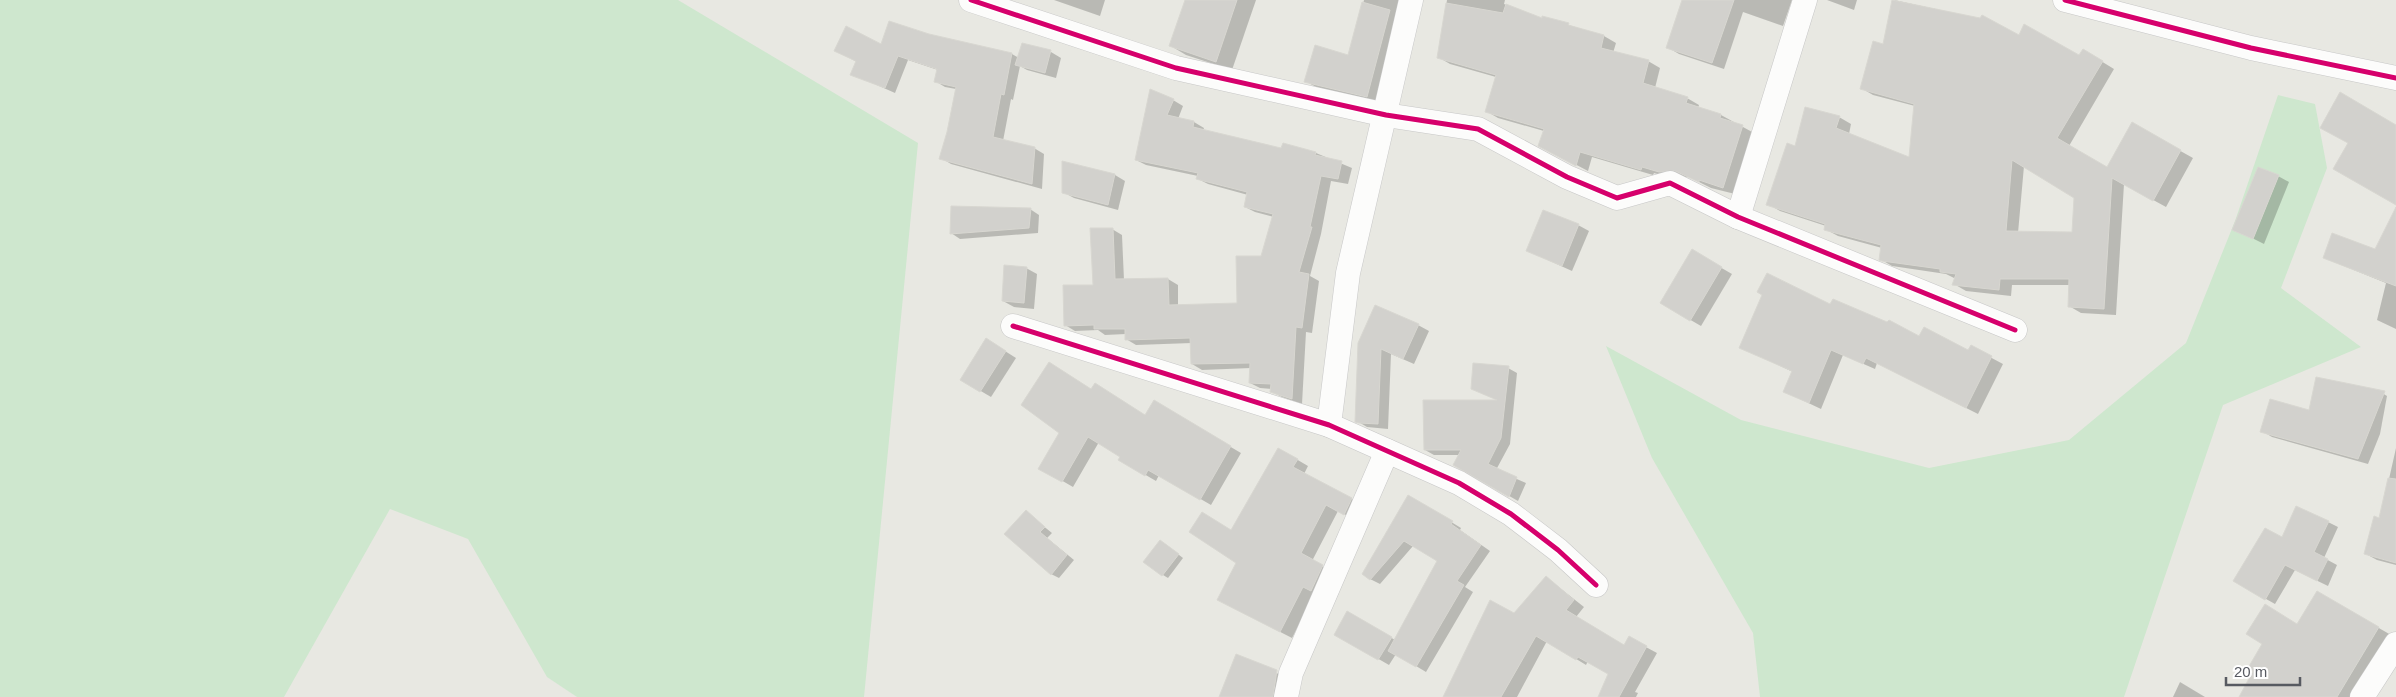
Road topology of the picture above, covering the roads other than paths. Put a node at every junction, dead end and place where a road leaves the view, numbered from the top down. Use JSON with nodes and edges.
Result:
{"nodes":[{"id":1,"x":971,"y":0,"type":"edge"},
{"id":2,"x":1411,"y":0,"type":"edge"},
{"id":3,"x":1805,"y":0,"type":"edge"},
{"id":4,"x":2065,"y":0,"type":"edge"},
{"id":5,"x":2396,"y":78,"type":"edge"},
{"id":6,"x":1386,"y":115,"type":"junction"},
{"id":7,"x":1738,"y":217,"type":"junction"},
{"id":8,"x":1013,"y":326,"type":"dead end"},
{"id":9,"x":2015,"y":330,"type":"dead end"},
{"id":10,"x":1328,"y":425,"type":"junction"},
{"id":11,"x":1387,"y":450,"type":"junction"},
{"id":12,"x":1596,"y":585,"type":"dead end"},
{"id":13,"x":2396,"y":644,"type":"edge"},
{"id":14,"x":1286,"y":697,"type":"edge"},
{"id":15,"x":2362,"y":697,"type":"edge"}],
"edges":[{"from":1,"to":6,"type":"street"},
{"from":2,"to":6,"type":"street"},
{"from":3,"to":7,"type":"street"},
{"from":4,"to":5,"type":"street"},
{"from":6,"to":7,"type":"street"},
{"from":6,"to":10,"type":"street"},
{"from":7,"to":9,"type":"street"},
{"from":8,"to":10,"type":"street"},
{"from":10,"to":11,"type":"street"},
{"from":11,"to":12,"type":"street"},
{"from":11,"to":14,"type":"street"},
{"from":13,"to":15,"type":"street"}]}
